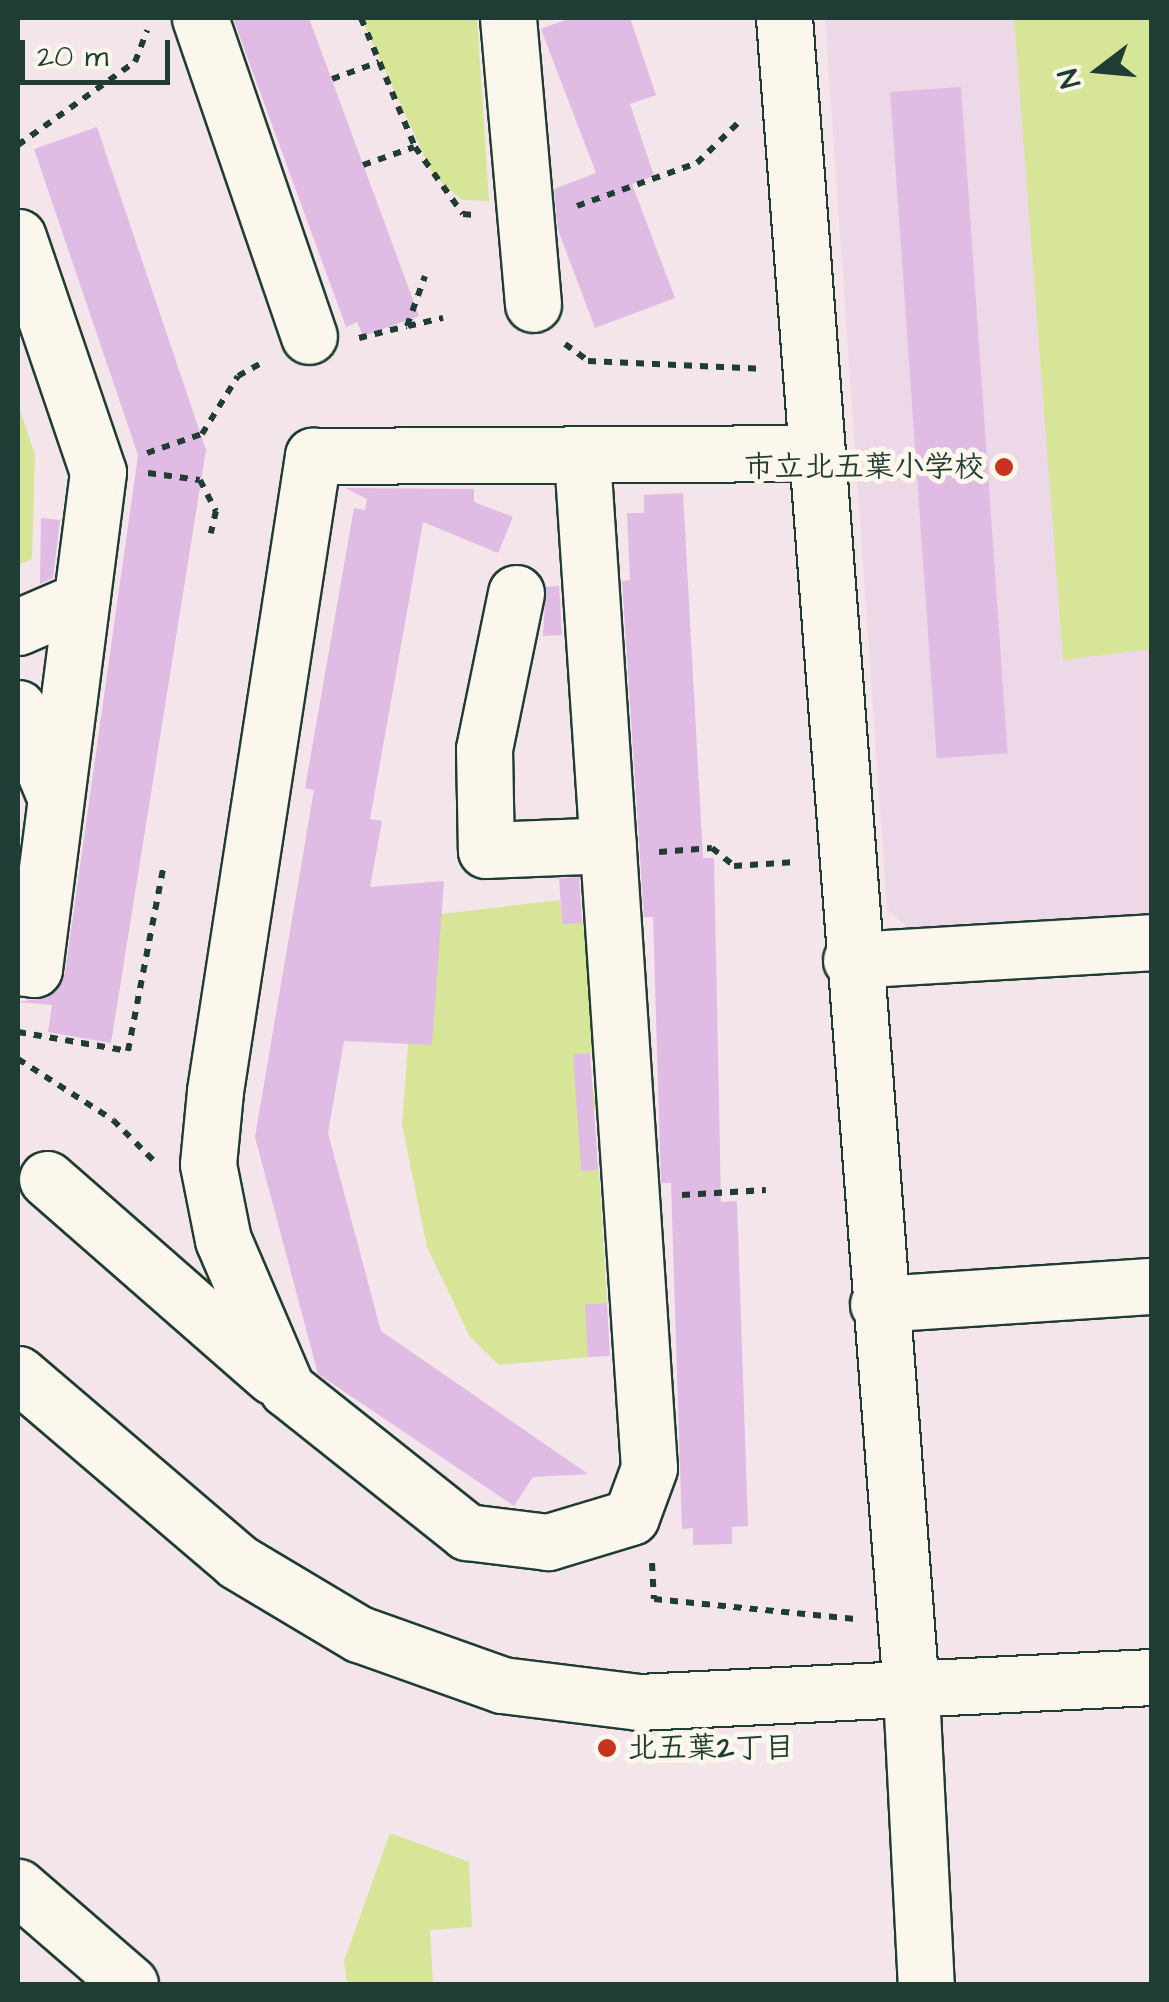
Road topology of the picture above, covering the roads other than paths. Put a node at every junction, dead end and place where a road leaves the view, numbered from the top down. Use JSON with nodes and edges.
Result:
{"nodes":[{"id":1,"x":200,"y":18,"type":"edge"},
{"id":2,"x":508,"y":18,"type":"edge"},
{"id":3,"x":784,"y":18,"type":"edge"},
{"id":4,"x":18,"y":237,"type":"edge"},
{"id":5,"x":532,"y":304,"type":"road end"},
{"id":6,"x":309,"y":336,"type":"road end"},
{"id":7,"x":816,"y":453,"type":"junction"},
{"id":8,"x":582,"y":458,"type":"junction"},
{"id":9,"x":516,"y":593,"type":"dead end"},
{"id":10,"x":81,"y":600,"type":"junction"},
{"id":11,"x":18,"y":627,"type":"edge"},
{"id":12,"x":18,"y":708,"type":"edge"},
{"id":13,"x":55,"y":797,"type":"junction"},
{"id":14,"x":608,"y":850,"type":"junction"},
{"id":15,"x":1152,"y":942,"type":"edge"},
{"id":16,"x":851,"y":960,"type":"junction"},
{"id":17,"x":18,"y":967,"type":"edge"},
{"id":18,"x":47,"y":1179,"type":"dead end"},
{"id":19,"x":1152,"y":1286,"type":"edge"},
{"id":20,"x":878,"y":1304,"type":"junction"},
{"id":21,"x":18,"y":1374,"type":"edge"},
{"id":22,"x":287,"y":1389,"type":"junction"},
{"id":23,"x":1152,"y":1677,"type":"edge"},
{"id":24,"x":912,"y":1692,"type":"junction"},
{"id":25,"x":18,"y":1887,"type":"edge"},
{"id":26,"x":130,"y":1984,"type":"edge"},
{"id":27,"x":926,"y":1984,"type":"edge"}],
"edges":[{"from":1,"to":6,"type":"street"},
{"from":2,"to":5,"type":"street"},
{"from":3,"to":7,"type":"street"},
{"from":4,"to":10,"type":"street"},
{"from":7,"to":8,"type":"street"},
{"from":7,"to":16,"type":"street"},
{"from":8,"to":14,"type":"street"},
{"from":8,"to":22,"type":"street"},
{"from":9,"to":14,"type":"street"},
{"from":10,"to":11,"type":"street"},
{"from":10,"to":13,"type":"street"},
{"from":12,"to":13,"type":"street"},
{"from":13,"to":17,"type":"street"},
{"from":14,"to":22,"type":"street"},
{"from":15,"to":16,"type":"street"},
{"from":16,"to":20,"type":"street"},
{"from":18,"to":22,"type":"street"},
{"from":19,"to":20,"type":"street"},
{"from":20,"to":24,"type":"street"},
{"from":21,"to":24,"type":"street"},
{"from":23,"to":24,"type":"street"},
{"from":24,"to":27,"type":"street"},
{"from":25,"to":26,"type":"street"}]}
